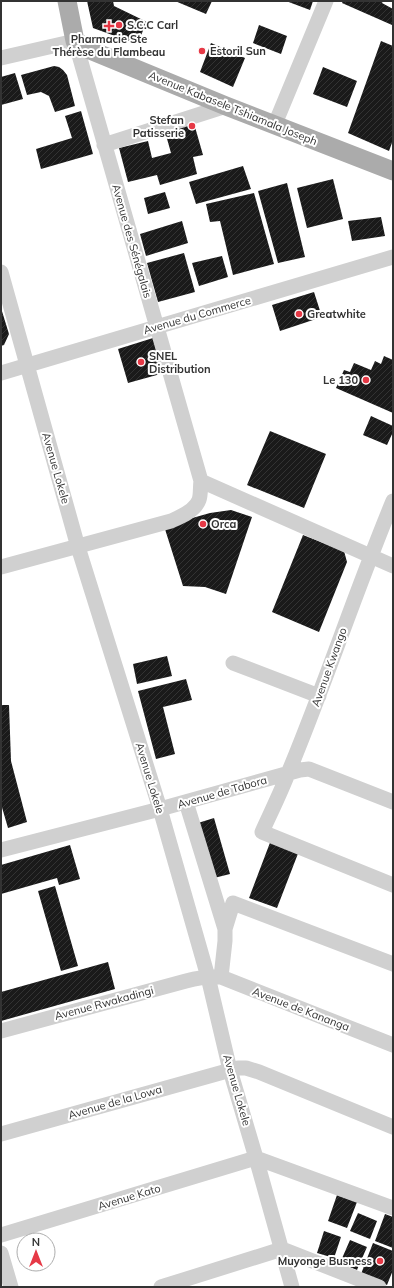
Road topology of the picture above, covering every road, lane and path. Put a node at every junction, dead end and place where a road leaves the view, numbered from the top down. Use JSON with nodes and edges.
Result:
{"nodes":[{"id":1,"x":67,"y":1,"type":"edge"},
{"id":2,"x":326,"y":1,"type":"edge"},
{"id":3,"x":75,"y":41,"type":"junction"},
{"id":4,"x":1,"y":58,"type":"edge"},
{"id":5,"x":226,"y":106,"type":"junction"},
{"id":6,"x":275,"y":124,"type":"junction"},
{"id":7,"x":104,"y":145,"type":"junction"},
{"id":8,"x":393,"y":171,"type":"edge"},
{"id":9,"x":393,"y":257,"type":"edge"},
{"id":10,"x":1,"y":272,"type":"edge"},
{"id":11,"x":156,"y":327,"type":"junction"},
{"id":12,"x":27,"y":365,"type":"junction"},
{"id":13,"x":1,"y":372,"type":"edge"},
{"id":14,"x":200,"y":481,"type":"junction"},
{"id":15,"x":393,"y":501,"type":"edge"},
{"id":16,"x":78,"y":547,"type":"junction"},
{"id":17,"x":370,"y":556,"type":"junction"},
{"id":18,"x":393,"y":566,"type":"edge"},
{"id":19,"x":1,"y":567,"type":"edge"},
{"id":20,"x":232,"y":663,"type":"dead end"},
{"id":21,"x":319,"y":696,"type":"junction"},
{"id":22,"x":289,"y":773,"type":"junction"},
{"id":23,"x":186,"y":802,"type":"junction"},
{"id":24,"x":393,"y":802,"type":"edge"},
{"id":25,"x":160,"y":809,"type":"junction"},
{"id":26,"x":1,"y":850,"type":"edge"},
{"id":27,"x":393,"y":884,"type":"edge"},
{"id":28,"x":225,"y":929,"type":"junction"},
{"id":29,"x":393,"y":964,"type":"edge"},
{"id":30,"x":215,"y":977,"type":"junction"},
{"id":31,"x":1,"y":1031,"type":"edge"},
{"id":32,"x":393,"y":1045,"type":"edge"},
{"id":33,"x":230,"y":1070,"type":"junction"},
{"id":34,"x":393,"y":1127,"type":"edge"},
{"id":35,"x":1,"y":1134,"type":"edge"},
{"id":36,"x":256,"y":1158,"type":"junction"},
{"id":37,"x":393,"y":1208,"type":"edge"},
{"id":38,"x":1,"y":1235,"type":"edge"},
{"id":39,"x":282,"y":1249,"type":"junction"},
{"id":40,"x":1,"y":1253,"type":"edge"},
{"id":41,"x":11,"y":1287,"type":"edge"},
{"id":42,"x":161,"y":1287,"type":"edge"},
{"id":43,"x":292,"y":1287,"type":"edge"},
{"id":44,"x":379,"y":1287,"type":"edge"}],
"edges":[{"from":1,"to":3,"type":"main road","name":"Avenue des Sénégalais"},
{"from":2,"to":6,"type":"street"},
{"from":3,"to":4,"type":"street"},
{"from":3,"to":5,"type":"main road","name":"Avenue Kabasele Tshiamala Joseph"},
{"from":3,"to":7,"type":"street","name":"Avenue des Sénégalais"},
{"from":5,"to":6,"type":"main road","name":"Avenue Kabasele Tshiamala Joseph"},
{"from":5,"to":7,"type":"street"},
{"from":6,"to":8,"type":"main road","name":"Avenue Kabasele Tshiamala Joseph"},
{"from":7,"to":11,"type":"street","name":"Avenue des Sénégalais"},
{"from":9,"to":11,"type":"street","name":"Avenue du Commerce"},
{"from":10,"to":12,"type":"street","name":"Avenue Lokele"},
{"from":11,"to":12,"type":"street","name":"Avenue du Commerce"},
{"from":11,"to":14,"type":"street","name":"Avenue des Sénégalais"},
{"from":12,"to":13,"type":"street","name":"Avenue du Commerce"},
{"from":12,"to":16,"type":"street","name":"Avenue Lokele"},
{"from":14,"to":16,"type":"street"},
{"from":14,"to":17,"type":"street"},
{"from":15,"to":17,"type":"street","name":"Avenue Kwango"},
{"from":16,"to":19,"type":"street"},
{"from":16,"to":25,"type":"street","name":"Avenue Lokele"},
{"from":17,"to":18,"type":"street"},
{"from":17,"to":21,"type":"street","name":"Avenue Kwango"},
{"from":20,"to":21,"type":"street"},
{"from":21,"to":22,"type":"street","name":"Avenue Kwango"},
{"from":22,"to":23,"type":"street","name":"Avenue de Tabora"},
{"from":22,"to":24,"type":"street","name":"Avenue de Tabora"},
{"from":22,"to":27,"type":"street","name":"Avenue Kwango"},
{"from":23,"to":25,"type":"street","name":"Avenue de Tabora"},
{"from":23,"to":28,"type":"street"},
{"from":25,"to":26,"type":"street","name":"Avenue de Tabora"},
{"from":25,"to":30,"type":"street","name":"Avenue Lokele"},
{"from":28,"to":29,"type":"street"},
{"from":28,"to":30,"type":"street"},
{"from":30,"to":31,"type":"street","name":"Avenue Rwakadingi"},
{"from":30,"to":32,"type":"street","name":"Avenue de Kananga"},
{"from":30,"to":33,"type":"street","name":"Avenue Lokele"},
{"from":33,"to":34,"type":"street","name":"Avenue de la Lowa"},
{"from":33,"to":35,"type":"street","name":"Avenue de la Lowa"},
{"from":33,"to":36,"type":"street","name":"Avenue Lokele"},
{"from":36,"to":37,"type":"street"},
{"from":36,"to":38,"type":"street","name":"Avenue Kato"},
{"from":36,"to":39,"type":"street","name":"Avenue Lokele"},
{"from":39,"to":42,"type":"street"},
{"from":39,"to":43,"type":"street","name":"Avenue Lokele"},
{"from":39,"to":44,"type":"street"},
{"from":40,"to":41,"type":"street"}]}
